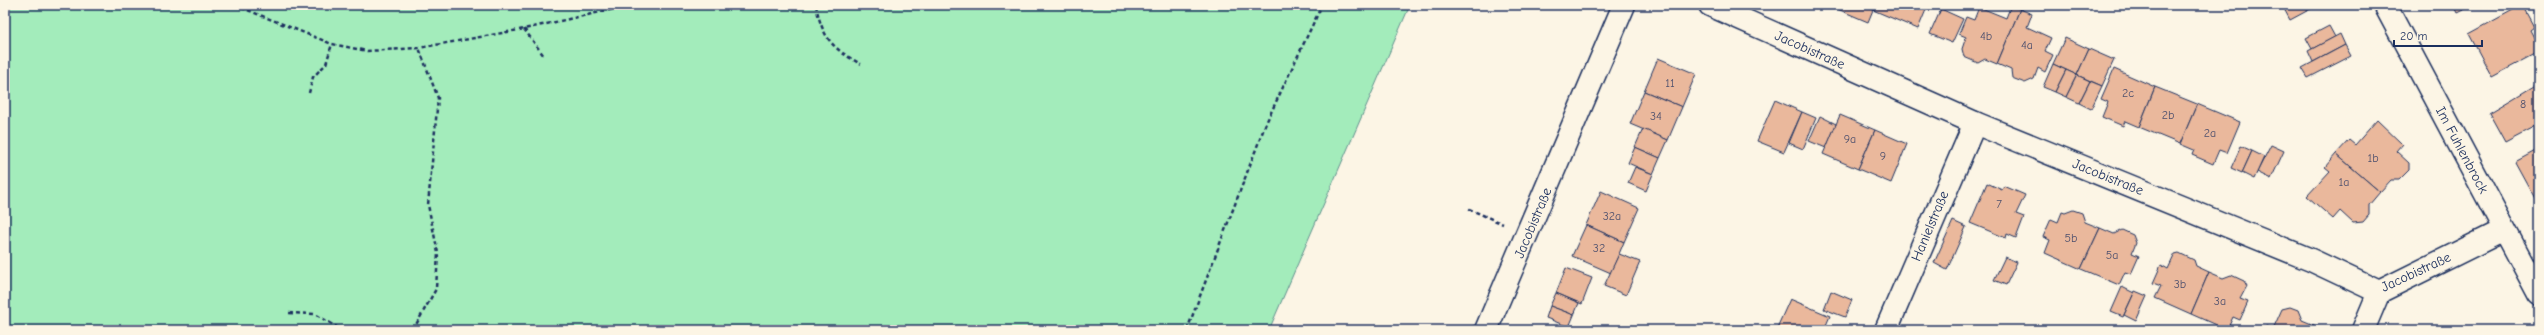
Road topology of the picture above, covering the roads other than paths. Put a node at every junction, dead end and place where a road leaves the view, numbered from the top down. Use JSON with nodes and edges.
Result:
{"nodes":[{"id":1,"x":1624,"y":5,"type":"edge"},
{"id":2,"x":1710,"y":5,"type":"edge"},
{"id":3,"x":2385,"y":5,"type":"edge"},
{"id":4,"x":1975,"y":123,"type":"junction"},
{"id":5,"x":2504,"y":230,"type":"junction"},
{"id":6,"x":2379,"y":292,"type":"junction"},
{"id":7,"x":2539,"y":294,"type":"edge"},
{"id":8,"x":1486,"y":330,"type":"edge"},
{"id":9,"x":1886,"y":330,"type":"edge"},
{"id":10,"x":2363,"y":330,"type":"edge"}],
"edges":[{"from":1,"to":8,"type":"street","name":"Jacobistraße"},
{"from":2,"to":4,"type":"street","name":"Jacobistraße"},
{"from":3,"to":5,"type":"street","name":"Im Fuhlenbrock"},
{"from":4,"to":6,"type":"street","name":"Jacobistraße"},
{"from":4,"to":9,"type":"street","name":"Hanielstraße"},
{"from":5,"to":6,"type":"street","name":"Jacobistraße"},
{"from":5,"to":7,"type":"street","name":"Im Fuhlenbrock"},
{"from":6,"to":10,"type":"street"}]}
